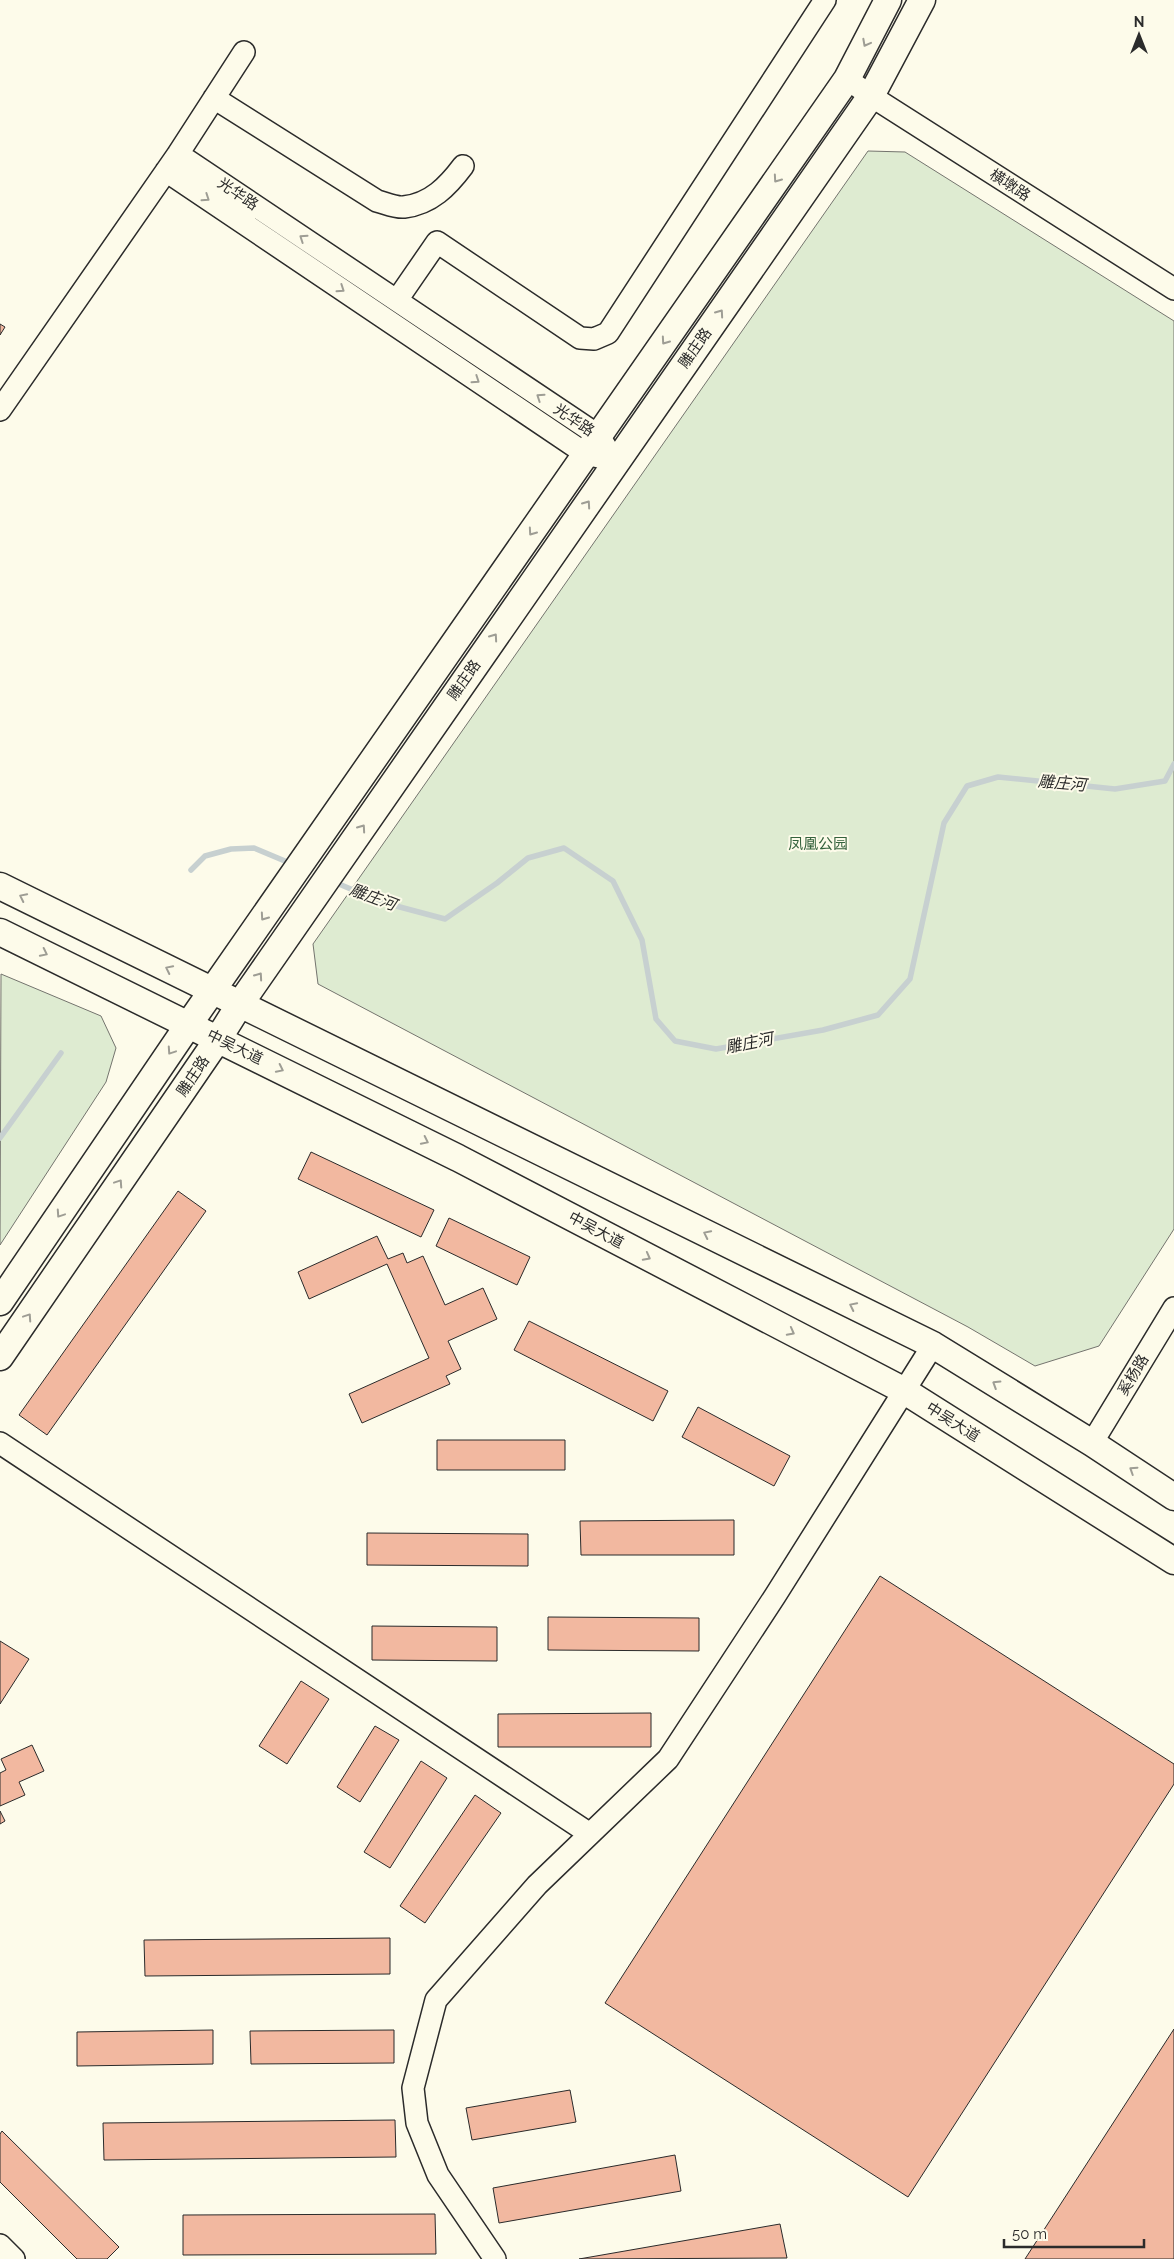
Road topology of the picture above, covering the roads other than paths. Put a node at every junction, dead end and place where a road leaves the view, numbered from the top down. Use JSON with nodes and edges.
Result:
{"nodes":[{"id":1,"x":825,"y":0,"type":"edge"},
{"id":2,"x":888,"y":0,"type":"edge"},
{"id":3,"x":922,"y":0,"type":"edge"},
{"id":4,"x":244,"y":52,"type":"dead end"},
{"id":5,"x":847,"y":79,"type":"junction"},
{"id":6,"x":871,"y":96,"type":"junction"},
{"id":7,"x":214,"y":98,"type":"junction"},
{"id":8,"x":178,"y":154,"type":"junction"},
{"id":9,"x":463,"y":166,"type":"dead end"},
{"id":10,"x":166,"y":171,"type":"junction"},
{"id":11,"x":1174,"y":290,"type":"edge"},
{"id":12,"x":396,"y":300,"type":"junction"},
{"id":13,"x":0,"y":410,"type":"edge"},
{"id":14,"x":592,"y":445,"type":"junction"},
{"id":15,"x":616,"y":461,"type":"junction"},
{"id":16,"x":0,"y":886,"type":"edge"},
{"id":17,"x":0,"y":932,"type":"edge"},
{"id":18,"x":213,"y":990,"type":"junction"},
{"id":19,"x":240,"y":1004,"type":"junction"},
{"id":20,"x":189,"y":1024,"type":"junction"},
{"id":21,"x":218,"y":1039,"type":"junction"},
{"id":22,"x":0,"y":1302,"type":"edge"},
{"id":23,"x":1174,"y":1308,"type":"edge"},
{"id":24,"x":933,"y":1345,"type":"junction"},
{"id":25,"x":0,"y":1357,"type":"edge"},
{"id":26,"x":903,"y":1390,"type":"junction"},
{"id":27,"x":0,"y":1443,"type":"edge"},
{"id":28,"x":1092,"y":1443,"type":"junction"},
{"id":29,"x":1174,"y":1497,"type":"edge"},
{"id":30,"x":1174,"y":1561,"type":"edge"},
{"id":31,"x":590,"y":1834,"type":"junction"},
{"id":32,"x":0,"y":2245,"type":"edge"},
{"id":33,"x":14,"y":2259,"type":"edge"},
{"id":34,"x":495,"y":2259,"type":"edge"}],
"edges":[{"from":1,"to":12,"type":"street"},
{"from":2,"to":5,"type":"main road","name":"雕庄路","one_way":true},
{"from":3,"to":6,"type":"main road","name":"雕庄路"},
{"from":4,"to":7,"type":"street"},
{"from":5,"to":6,"type":"street","name":"横墩路"},
{"from":5,"to":14,"type":"main road","name":"雕庄路","one_way":true},
{"from":6,"to":11,"type":"street","name":"横墩路"},
{"from":15,"to":6,"type":"main road","name":"雕庄路","one_way":true},
{"from":7,"to":8,"type":"street"},
{"from":7,"to":9,"type":"street"},
{"from":8,"to":10,"type":"street"},
{"from":12,"to":8,"type":"street","name":"光华路","one_way":true},
{"from":10,"to":13,"type":"street"},
{"from":10,"to":14,"type":"street","name":"光华路","one_way":true},
{"from":14,"to":12,"type":"street","name":"光华路","one_way":true},
{"from":14,"to":15,"type":"street","name":"光华路"},
{"from":14,"to":18,"type":"main road","name":"雕庄路","one_way":true},
{"from":19,"to":15,"type":"main road","name":"雕庄路","one_way":true},
{"from":18,"to":16,"type":"main road","one_way":true},
{"from":17,"to":20,"type":"main road","name":"中吴大道","one_way":true},
{"from":18,"to":19,"type":"main road"},
{"from":18,"to":20,"type":"main road","name":"雕庄路"},
{"from":19,"to":21,"type":"main road","name":"雕庄路"},
{"from":24,"to":19,"type":"main road","one_way":true},
{"from":20,"to":21,"type":"main road","name":"中吴大道"},
{"from":20,"to":22,"type":"main road","name":"雕庄路","one_way":true},
{"from":25,"to":21,"type":"main road","name":"雕庄路","one_way":true},
{"from":21,"to":26,"type":"main road","name":"中吴大道","one_way":true},
{"from":23,"to":28,"type":"street","name":"奚杨路"},
{"from":24,"to":26,"type":"street"},
{"from":28,"to":24,"type":"main road","one_way":true},
{"from":26,"to":30,"type":"main road","name":"中吴大道"},
{"from":26,"to":31,"type":"street"},
{"from":27,"to":31,"type":"street"},
{"from":29,"to":28,"type":"main road","one_way":true},
{"from":31,"to":34,"type":"street"},
{"from":32,"to":33,"type":"street"}]}
